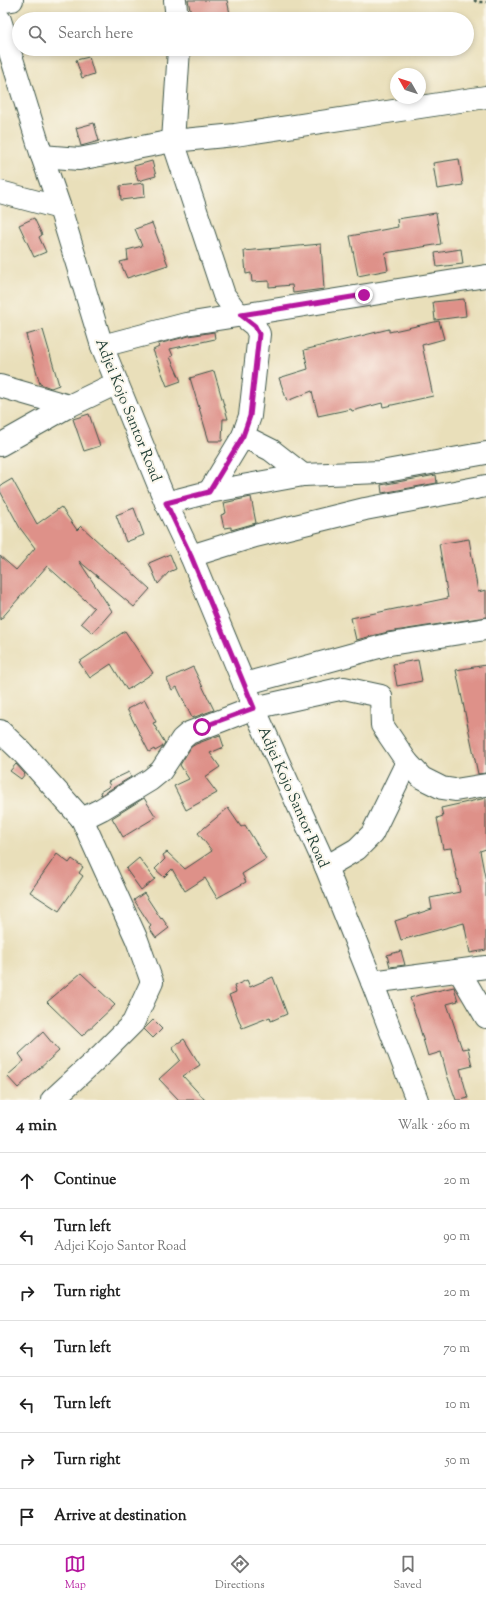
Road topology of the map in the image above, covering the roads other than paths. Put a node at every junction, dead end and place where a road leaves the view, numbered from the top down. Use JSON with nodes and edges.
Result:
{"nodes":[{"id":1,"x":12,"y":0,"type":"edge"},
{"id":2,"x":175,"y":0,"type":"edge"},
{"id":3,"x":0,"y":2,"type":"edge"},
{"id":4,"x":176,"y":12,"type":"edge"},
{"id":5,"x":0,"y":20,"type":"edge"},
{"id":6,"x":179,"y":56,"type":"edge"},
{"id":7,"x":486,"y":97,"type":"edge"},
{"id":8,"x":173,"y":141,"type":"junction"},
{"id":9,"x":42,"y":156,"type":"junction"},
{"id":10,"x":0,"y":192,"type":"edge"},
{"id":11,"x":60,"y":208,"type":"junction"},
{"id":12,"x":486,"y":276,"type":"edge"},
{"id":13,"x":241,"y":315,"type":"junction"},
{"id":14,"x":102,"y":346,"type":"junction"},
{"id":15,"x":117,"y":383,"type":"junction"},
{"id":16,"x":0,"y":386,"type":"edge"},
{"id":17,"x":69,"y":406,"type":"junction"},
{"id":18,"x":243,"y":436,"type":"junction"},
{"id":19,"x":0,"y":445,"type":"edge"},
{"id":20,"x":486,"y":453,"type":"edge"},
{"id":21,"x":302,"y":475,"type":"junction"},
{"id":22,"x":486,"y":486,"type":"edge"},
{"id":23,"x":209,"y":492,"type":"junction"},
{"id":24,"x":166,"y":503,"type":"junction"},
{"id":25,"x":191,"y":556,"type":"junction"},
{"id":26,"x":486,"y":630,"type":"edge"},
{"id":27,"x":244,"y":684,"type":"junction"},
{"id":28,"x":254,"y":708,"type":"junction"},
{"id":29,"x":0,"y":731,"type":"edge"},
{"id":30,"x":407,"y":762,"type":"junction"},
{"id":31,"x":486,"y":785,"type":"edge"},
{"id":32,"x":82,"y":819,"type":"junction"},
{"id":33,"x":326,"y":867,"type":"junction"},
{"id":34,"x":486,"y":967,"type":"edge"},
{"id":35,"x":458,"y":971,"type":"junction"},
{"id":36,"x":372,"y":982,"type":"junction"},
{"id":37,"x":486,"y":1017,"type":"edge"},
{"id":38,"x":52,"y":1100,"type":"edge"},
{"id":39,"x":417,"y":1100,"type":"edge"}],
"edges":[{"from":1,"to":3,"type":"street"},
{"from":2,"to":4,"type":"street"},
{"from":5,"to":9,"type":"street","name":"Adjei Kojo Santor Road"},
{"from":6,"to":8,"type":"street"},
{"from":7,"to":8,"type":"street"},
{"from":8,"to":9,"type":"street"},
{"from":8,"to":13,"type":"street"},
{"from":9,"to":11,"type":"street","name":"Adjei Kojo Santor Road"},
{"from":10,"to":11,"type":"street"},
{"from":11,"to":14,"type":"street","name":"Adjei Kojo Santor Road"},
{"from":12,"to":13,"type":"street"},
{"from":13,"to":14,"type":"street"},
{"from":13,"to":18,"type":"street"},
{"from":14,"to":15,"type":"street","name":"Adjei Kojo Santor Road"},
{"from":15,"to":17,"type":"street"},
{"from":15,"to":24,"type":"street","name":"Adjei Kojo Santor Road"},
{"from":16,"to":17,"type":"street"},
{"from":17,"to":19,"type":"street"},
{"from":18,"to":21,"type":"street"},
{"from":18,"to":23,"type":"street"},
{"from":20,"to":21,"type":"street"},
{"from":21,"to":23,"type":"street"},
{"from":22,"to":25,"type":"street"},
{"from":23,"to":24,"type":"street"},
{"from":24,"to":25,"type":"street","name":"Adjei Kojo Santor Road"},
{"from":25,"to":27,"type":"street","name":"Adjei Kojo Santor Road"},
{"from":26,"to":27,"type":"street"},
{"from":27,"to":28,"type":"street","name":"Adjei Kojo Santor Road"},
{"from":28,"to":30,"type":"street"},
{"from":28,"to":32,"type":"street"},
{"from":28,"to":33,"type":"street","name":"Adjei Kojo Santor Road"},
{"from":29,"to":32,"type":"street"},
{"from":30,"to":31,"type":"street"},
{"from":30,"to":33,"type":"street"},
{"from":32,"to":38,"type":"street"},
{"from":33,"to":36,"type":"street","name":"Adjei Kojo Santor Road"},
{"from":34,"to":35,"type":"street"},
{"from":35,"to":36,"type":"street"},
{"from":35,"to":37,"type":"street"},
{"from":36,"to":39,"type":"street","name":"Adjei Kojo Santor Road"}]}
